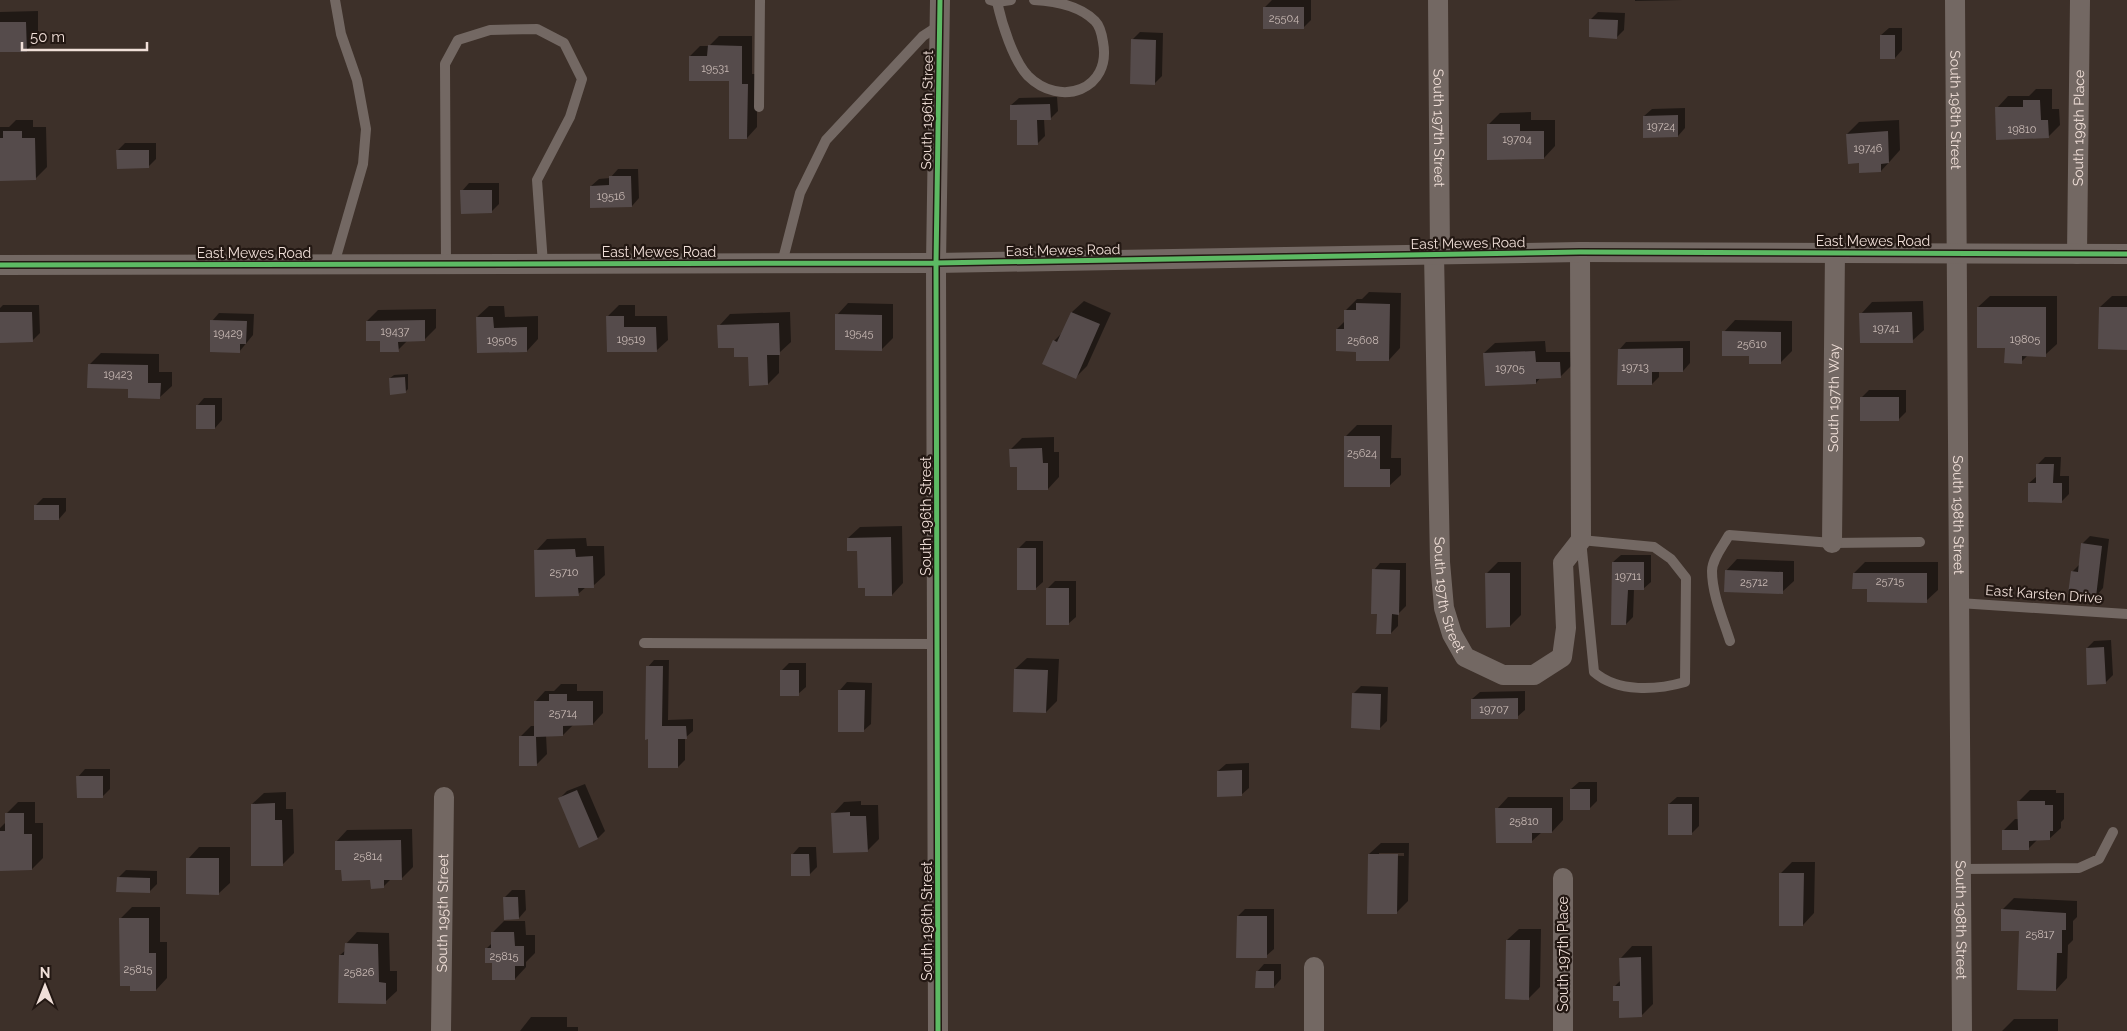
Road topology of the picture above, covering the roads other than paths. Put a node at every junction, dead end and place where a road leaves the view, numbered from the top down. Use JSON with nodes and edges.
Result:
{"nodes":[{"id":1,"x":335,"y":0,"type":"edge"},
{"id":2,"x":760,"y":0,"type":"edge"},
{"id":3,"x":940,"y":0,"type":"edge"},
{"id":4,"x":1011,"y":0,"type":"edge"},
{"id":5,"x":1034,"y":0,"type":"edge"},
{"id":6,"x":1438,"y":0,"type":"edge"},
{"id":7,"x":1955,"y":0,"type":"edge"},
{"id":8,"x":2080,"y":0,"type":"edge"},
{"id":9,"x":993,"y":1,"type":"edge"},
{"id":10,"x":940,"y":25,"type":"junction"},
{"id":11,"x":759,"y":107,"type":"dead end"},
{"id":12,"x":1580,"y":252,"type":"junction"},
{"id":13,"x":1835,"y":252,"type":"junction"},
{"id":14,"x":1957,"y":252,"type":"junction"},
{"id":15,"x":1437,"y":254,"type":"junction"},
{"id":16,"x":2077,"y":254,"type":"junction"},
{"id":17,"x":2127,"y":254,"type":"edge"},
{"id":18,"x":782,"y":263,"type":"junction"},
{"id":19,"x":936,"y":263,"type":"junction"},
{"id":20,"x":0,"y":264,"type":"edge"},
{"id":21,"x":334,"y":264,"type":"junction"},
{"id":22,"x":446,"y":264,"type":"junction"},
{"id":23,"x":543,"y":264,"type":"junction"},
{"id":24,"x":1581,"y":540,"type":"junction"},
{"id":25,"x":1920,"y":542,"type":"dead end"},
{"id":26,"x":1832,"y":543,"type":"junction"},
{"id":27,"x":1959,"y":603,"type":"junction"},
{"id":28,"x":2127,"y":614,"type":"edge"},
{"id":29,"x":1730,"y":641,"type":"dead end"},
{"id":30,"x":644,"y":643,"type":"dead end"},
{"id":31,"x":937,"y":644,"type":"junction"},
{"id":32,"x":444,"y":797,"type":"dead end"},
{"id":33,"x":2113,"y":832,"type":"dead end"},
{"id":34,"x":1961,"y":869,"type":"junction"},
{"id":35,"x":1563,"y":878,"type":"dead end"},
{"id":36,"x":1314,"y":967,"type":"dead end"},
{"id":37,"x":441,"y":1031,"type":"edge"},
{"id":38,"x":938,"y":1031,"type":"edge"},
{"id":39,"x":1314,"y":1031,"type":"edge"},
{"id":40,"x":1563,"y":1031,"type":"edge"},
{"id":41,"x":1962,"y":1031,"type":"edge"}],
"edges":[{"from":1,"to":21,"type":"lane"},
{"from":2,"to":11,"type":"lane"},
{"from":3,"to":10,"type":"street","name":"South 196th Street"},
{"from":4,"to":9,"type":"lane"},
{"from":5,"to":9,"type":"lane"},
{"from":6,"to":15,"type":"street","name":"South 197th Street"},
{"from":7,"to":14,"type":"street","name":"South 198th Street"},
{"from":8,"to":16,"type":"street","name":"South 199th Place"},
{"from":10,"to":18,"type":"lane"},
{"from":10,"to":19,"type":"street","name":"South 196th Street"},
{"from":12,"to":13,"type":"street","name":"East Mewes Road"},
{"from":12,"to":15,"type":"street","name":"East Mewes Road"},
{"from":12,"to":24,"type":"street"},
{"from":13,"to":14,"type":"street","name":"East Mewes Road"},
{"from":13,"to":26,"type":"street","name":"South 197th Way"},
{"from":14,"to":16,"type":"street","name":"East Mewes Road"},
{"from":14,"to":27,"type":"street","name":"South 198th Street"},
{"from":15,"to":19,"type":"street","name":"East Mewes Road"},
{"from":15,"to":24,"type":"street","name":"South 197th Street"},
{"from":16,"to":17,"type":"street","name":"East Mewes Road"},
{"from":18,"to":19,"type":"street","name":"East Mewes Road"},
{"from":18,"to":23,"type":"street","name":"East Mewes Road"},
{"from":19,"to":31,"type":"street","name":"South 196th Street"},
{"from":20,"to":21,"type":"street","name":"East Mewes Road"},
{"from":21,"to":22,"type":"street","name":"East Mewes Road"},
{"from":22,"to":23,"type":"street","name":"East Mewes Road"},
{"from":22,"to":23,"type":"lane"},
{"from":24,"to":24,"type":"lane"},
{"from":25,"to":26,"type":"lane"},
{"from":26,"to":29,"type":"lane"},
{"from":27,"to":28,"type":"lane","name":"East Karsten Drive"},
{"from":27,"to":34,"type":"street","name":"South 198th Street"},
{"from":30,"to":31,"type":"lane"},
{"from":31,"to":38,"type":"street","name":"South 196th Street"},
{"from":32,"to":37,"type":"street","name":"South 195th Street"},
{"from":33,"to":34,"type":"lane"},
{"from":34,"to":41,"type":"street","name":"South 198th Street"},
{"from":35,"to":40,"type":"street","name":"South 197th Place"},
{"from":36,"to":39,"type":"street"}]}
